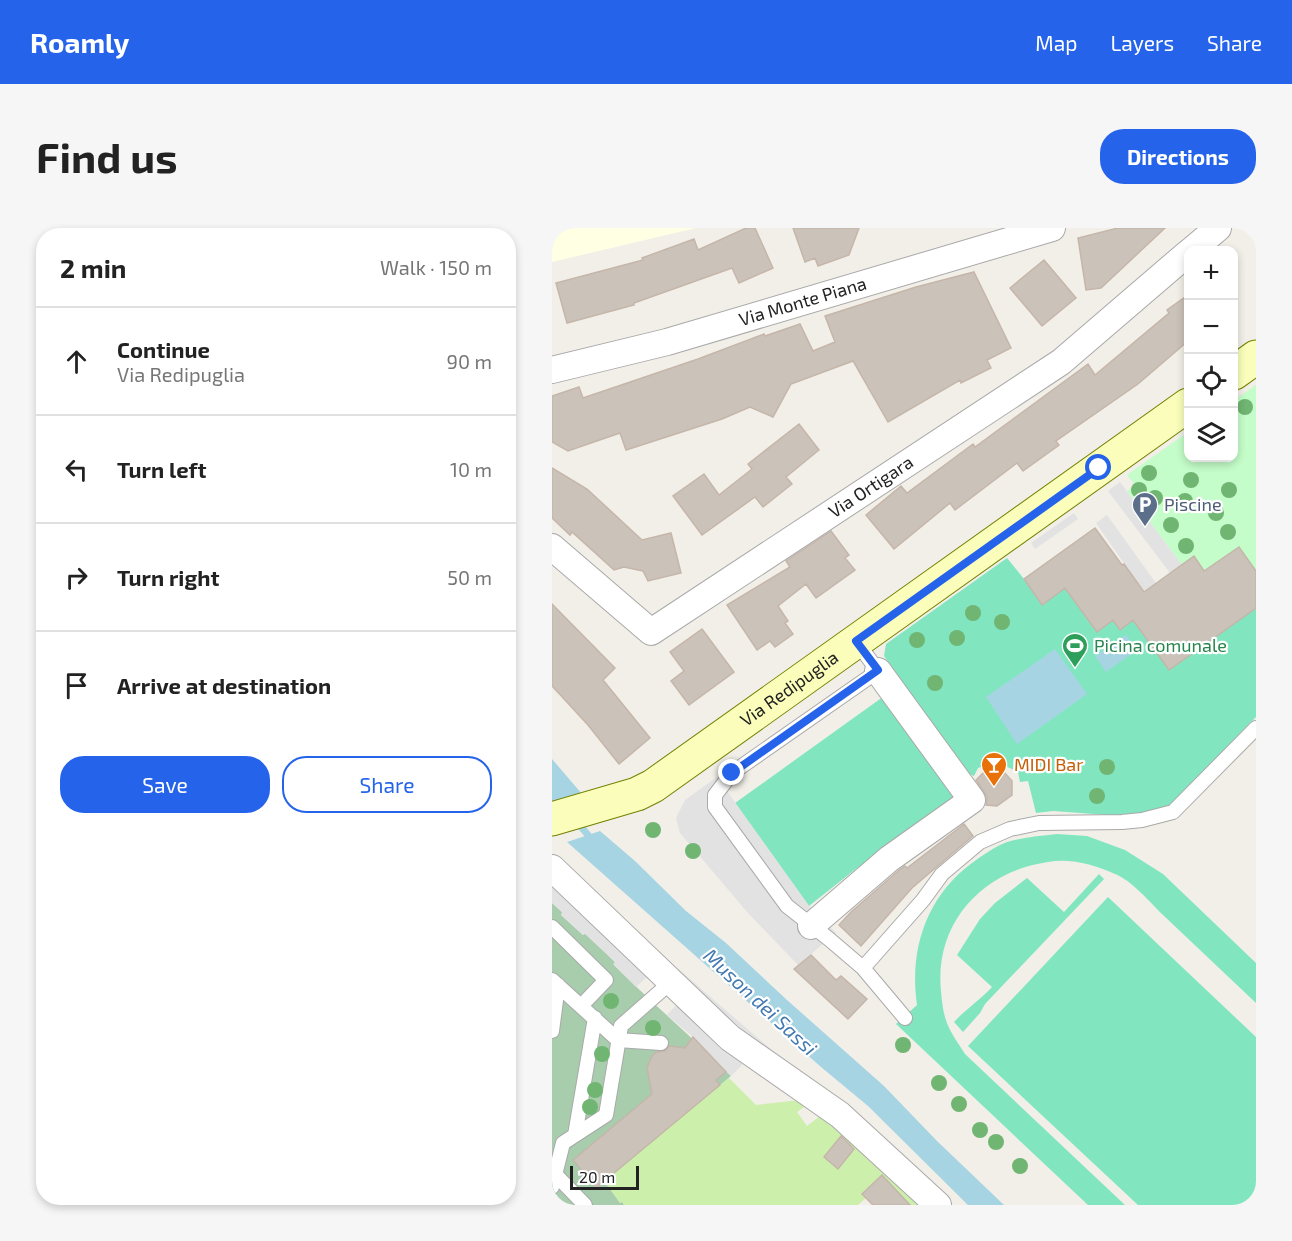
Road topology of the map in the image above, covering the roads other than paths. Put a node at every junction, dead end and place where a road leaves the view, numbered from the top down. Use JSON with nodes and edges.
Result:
{"nodes":[{"id":1,"x":1052,"y":228,"type":"edge"},
{"id":2,"x":1218,"y":228,"type":"edge"},
{"id":3,"x":1197,"y":246,"type":"edge"},
{"id":4,"x":1184,"y":257,"type":"edge"},
{"id":5,"x":1256,"y":357,"type":"edge"},
{"id":6,"x":552,"y":370,"type":"edge"},
{"id":7,"x":1238,"y":370,"type":"edge"},
{"id":8,"x":1184,"y":408,"type":"edge"},
{"id":9,"x":552,"y":547,"type":"edge"},
{"id":10,"x":856,"y":641,"type":"junction"},
{"id":11,"x":878,"y":670,"type":"junction"},
{"id":12,"x":1256,"y":728,"type":"edge"},
{"id":13,"x":552,"y":819,"type":"edge"},
{"id":14,"x":552,"y":868,"type":"edge"},
{"id":15,"x":811,"y":926,"type":"junction"},
{"id":16,"x":552,"y":927,"type":"edge"},
{"id":17,"x":863,"y":968,"type":"junction"},
{"id":18,"x":555,"y":982,"type":"edge"},
{"id":19,"x":671,"y":982,"type":"junction"},
{"id":20,"x":581,"y":1006,"type":"junction"},
{"id":21,"x":595,"y":1018,"type":"junction"},
{"id":22,"x":905,"y":1018,"type":"dead end"},
{"id":23,"x":552,"y":1031,"type":"edge"},
{"id":24,"x":618,"y":1040,"type":"junction"},
{"id":25,"x":661,"y":1043,"type":"dead end"},
{"id":26,"x":575,"y":1135,"type":"junction"},
{"id":27,"x":557,"y":1140,"type":"edge"},
{"id":28,"x":554,"y":1181,"type":"edge"},
{"id":29,"x":585,"y":1205,"type":"edge"},
{"id":30,"x":938,"y":1205,"type":"edge"}],
"edges":[{"from":1,"to":6,"type":"street","name":"Via Monte Piana"},
{"from":2,"to":3,"type":"street"},
{"from":4,"to":9,"type":"street","name":"Via Ortigara"},
{"from":5,"to":7,"type":"street"},
{"from":8,"to":10,"type":"street","name":"Via Redipuglia"},
{"from":10,"to":11,"type":"lane"},
{"from":10,"to":13,"type":"street","name":"Via Redipuglia"},
{"from":11,"to":15,"type":"street"},
{"from":11,"to":15,"type":"lane"},
{"from":12,"to":17,"type":"lane"},
{"from":14,"to":19,"type":"street"},
{"from":15,"to":17,"type":"lane"},
{"from":16,"to":20,"type":"lane"},
{"from":17,"to":22,"type":"lane"},
{"from":18,"to":20,"type":"lane"},
{"from":18,"to":23,"type":"lane"},
{"from":19,"to":24,"type":"lane"},
{"from":19,"to":30,"type":"street"},
{"from":20,"to":21,"type":"lane"},
{"from":21,"to":24,"type":"lane"},
{"from":21,"to":26,"type":"lane"},
{"from":24,"to":25,"type":"lane"},
{"from":24,"to":26,"type":"lane"},
{"from":26,"to":27,"type":"lane"},
{"from":27,"to":28,"type":"lane"},
{"from":28,"to":29,"type":"lane"}]}
